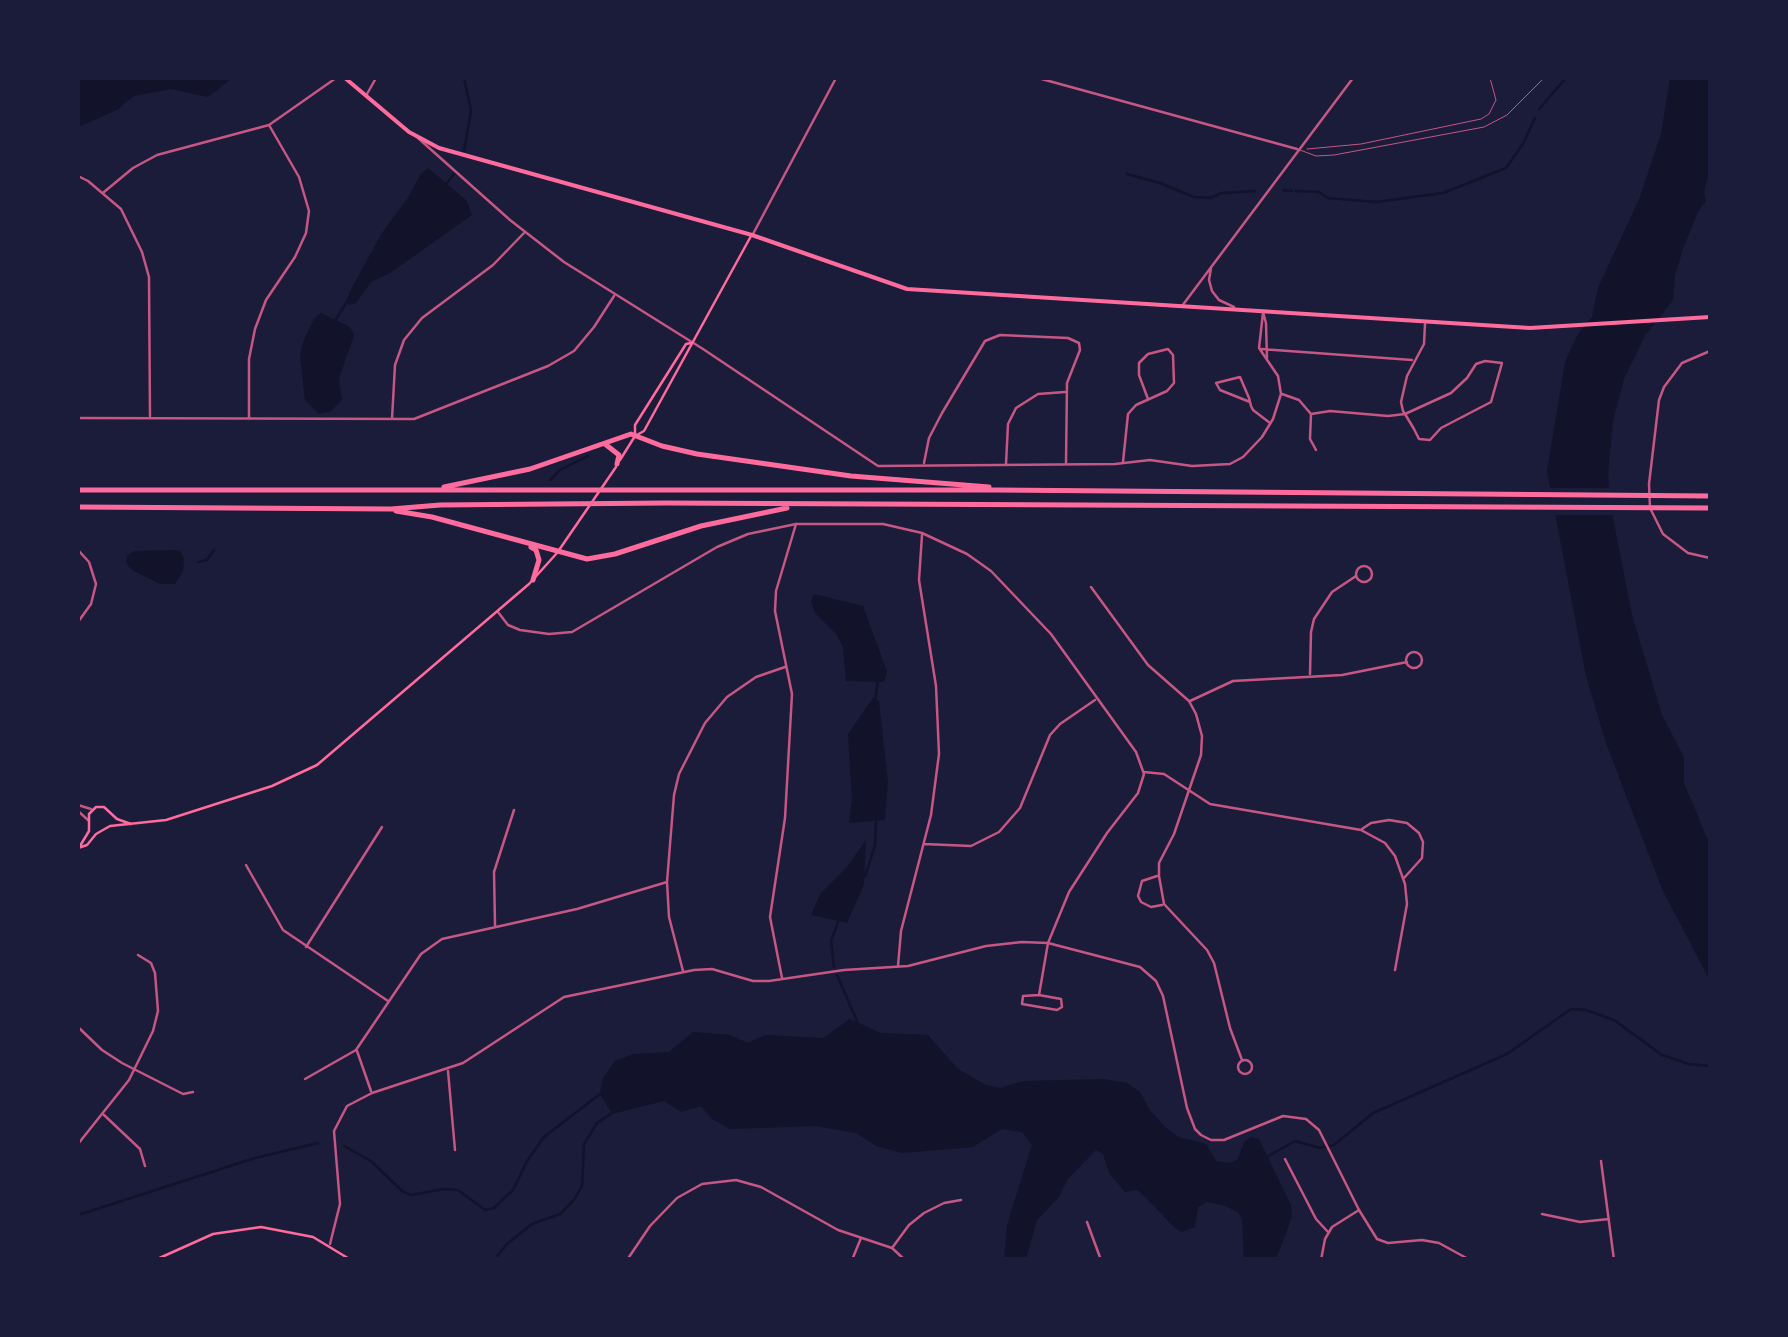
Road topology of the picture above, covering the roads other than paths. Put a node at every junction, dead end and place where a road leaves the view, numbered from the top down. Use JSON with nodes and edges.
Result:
{"nodes":[{"id":1,"x":336,"y":78,"type":"edge"},
{"id":2,"x":345,"y":78,"type":"edge"},
{"id":3,"x":376,"y":78,"type":"edge"},
{"id":4,"x":836,"y":78,"type":"edge"},
{"id":5,"x":1038,"y":78,"type":"edge"},
{"id":6,"x":1353,"y":78,"type":"edge"},
{"id":7,"x":1490,"y":78,"type":"edge"},
{"id":8,"x":1544,"y":78,"type":"edge"},
{"id":9,"x":366,"y":96,"type":"junction"},
{"id":10,"x":269,"y":125,"type":"junction"},
{"id":11,"x":417,"y":137,"type":"junction"},
{"id":12,"x":1301,"y":150,"type":"junction"},
{"id":13,"x":78,"y":176,"type":"edge"},
{"id":14,"x":102,"y":193,"type":"junction"},
{"id":15,"x":525,"y":232,"type":"junction"},
{"id":16,"x":752,"y":235,"type":"junction"},
{"id":17,"x":1213,"y":263,"type":"junction"},
{"id":18,"x":615,"y":295,"type":"junction"},
{"id":19,"x":1181,"y":308,"type":"junction"},
{"id":20,"x":1240,"y":310,"type":"junction"},
{"id":21,"x":1263,"y":312,"type":"junction"},
{"id":22,"x":1710,"y":316,"type":"edge"},
{"id":23,"x":1424,"y":322,"type":"junction"},
{"id":24,"x":692,"y":342,"type":"junction"},
{"id":25,"x":1259,"y":349,"type":"junction"},
{"id":26,"x":1265,"y":349,"type":"junction"},
{"id":27,"x":1710,"y":351,"type":"edge"},
{"id":28,"x":1267,"y":360,"type":"junction"},
{"id":29,"x":1416,"y":360,"type":"junction"},
{"id":30,"x":1066,"y":392,"type":"junction"},
{"id":31,"x":1280,"y":394,"type":"junction"},
{"id":32,"x":1148,"y":399,"type":"junction"},
{"id":33,"x":1250,"y":402,"type":"junction"},
{"id":34,"x":1311,"y":414,"type":"junction"},
{"id":35,"x":1405,"y":414,"type":"junction"},
{"id":36,"x":78,"y":418,"type":"edge"},
{"id":37,"x":150,"y":418,"type":"junction"},
{"id":38,"x":249,"y":420,"type":"junction"},
{"id":39,"x":392,"y":420,"type":"junction"},
{"id":40,"x":1271,"y":424,"type":"junction"},
{"id":41,"x":635,"y":436,"type":"junction"},
{"id":42,"x":604,"y":444,"type":"junction"},
{"id":43,"x":1316,"y":450,"type":"dead end"},
{"id":44,"x":618,"y":464,"type":"junction"},
{"id":45,"x":1006,"y":464,"type":"junction"},
{"id":46,"x":1066,"y":464,"type":"junction"},
{"id":47,"x":1123,"y":464,"type":"junction"},
{"id":48,"x":924,"y":465,"type":"junction"},
{"id":49,"x":437,"y":488,"type":"junction"},
{"id":50,"x":78,"y":490,"type":"edge"},
{"id":51,"x":996,"y":490,"type":"junction"},
{"id":52,"x":1710,"y":496,"type":"edge"},
{"id":53,"x":800,"y":506,"type":"junction"},
{"id":54,"x":78,"y":507,"type":"edge"},
{"id":55,"x":1710,"y":508,"type":"edge"},
{"id":56,"x":390,"y":509,"type":"junction"},
{"id":57,"x":796,"y":524,"type":"junction"},
{"id":58,"x":922,"y":534,"type":"junction"},
{"id":59,"x":528,"y":545,"type":"junction"},
{"id":60,"x":78,"y":550,"type":"edge"},
{"id":61,"x":557,"y":553,"type":"junction"},
{"id":62,"x":1710,"y":558,"type":"edge"},
{"id":63,"x":1356,"y":576,"type":"dead end"},
{"id":64,"x":533,"y":580,"type":"junction"},
{"id":65,"x":1090,"y":587,"type":"dead end"},
{"id":66,"x":498,"y":612,"type":"junction"},
{"id":67,"x":78,"y":622,"type":"edge"},
{"id":68,"x":1407,"y":662,"type":"dead end"},
{"id":69,"x":787,"y":666,"type":"junction"},
{"id":70,"x":1310,"y":675,"type":"junction"},
{"id":71,"x":1097,"y":699,"type":"junction"},
{"id":72,"x":1189,"y":701,"type":"junction"},
{"id":73,"x":1144,"y":772,"type":"junction"},
{"id":74,"x":1188,"y":789,"type":"junction"},
{"id":75,"x":78,"y":805,"type":"edge"},
{"id":76,"x":93,"y":809,"type":"junction"},
{"id":77,"x":514,"y":810,"type":"dead end"},
{"id":78,"x":78,"y":811,"type":"edge"},
{"id":79,"x":112,"y":815,"type":"junction"},
{"id":80,"x":89,"y":822,"type":"junction"},
{"id":81,"x":133,"y":824,"type":"junction"},
{"id":82,"x":110,"y":826,"type":"junction"},
{"id":83,"x":382,"y":827,"type":"dead end"},
{"id":84,"x":1361,"y":830,"type":"junction"},
{"id":85,"x":100,"y":831,"type":"junction"},
{"id":86,"x":924,"y":844,"type":"junction"},
{"id":87,"x":78,"y":847,"type":"edge"},
{"id":88,"x":246,"y":865,"type":"dead end"},
{"id":89,"x":1158,"y":876,"type":"junction"},
{"id":90,"x":1404,"y":878,"type":"junction"},
{"id":91,"x":667,"y":882,"type":"junction"},
{"id":92,"x":1164,"y":904,"type":"junction"},
{"id":93,"x":495,"y":926,"type":"junction"},
{"id":94,"x":1048,"y":942,"type":"junction"},
{"id":95,"x":305,"y":948,"type":"junction"},
{"id":96,"x":138,"y":955,"type":"dead end"},
{"id":97,"x":898,"y":967,"type":"junction"},
{"id":98,"x":1395,"y":970,"type":"dead end"},
{"id":99,"x":684,"y":972,"type":"junction"},
{"id":100,"x":783,"y":979,"type":"junction"},
{"id":101,"x":1039,"y":995,"type":"junction"},
{"id":102,"x":389,"y":1002,"type":"junction"},
{"id":103,"x":78,"y":1027,"type":"edge"},
{"id":104,"x":356,"y":1050,"type":"junction"},
{"id":105,"x":1242,"y":1060,"type":"dead end"},
{"id":106,"x":134,"y":1070,"type":"junction"},
{"id":107,"x":448,"y":1070,"type":"junction"},
{"id":108,"x":305,"y":1079,"type":"dead end"},
{"id":109,"x":194,"y":1092,"type":"dead end"},
{"id":110,"x":372,"y":1093,"type":"junction"},
{"id":111,"x":103,"y":1114,"type":"junction"},
{"id":112,"x":78,"y":1144,"type":"edge"},
{"id":113,"x":455,"y":1150,"type":"dead end"},
{"id":114,"x":1285,"y":1159,"type":"dead end"},
{"id":115,"x":1601,"y":1161,"type":"dead end"},
{"id":116,"x":146,"y":1166,"type":"dead end"},
{"id":117,"x":961,"y":1200,"type":"dead end"},
{"id":118,"x":1359,"y":1210,"type":"junction"},
{"id":119,"x":1542,"y":1214,"type":"dead end"},
{"id":120,"x":1611,"y":1219,"type":"junction"},
{"id":121,"x":1087,"y":1222,"type":"dead end"},
{"id":122,"x":1328,"y":1232,"type":"junction"},
{"id":123,"x":862,"y":1236,"type":"junction"},
{"id":124,"x":330,"y":1244,"type":"junction"},
{"id":125,"x":892,"y":1248,"type":"junction"},
{"id":126,"x":155,"y":1260,"type":"edge"},
{"id":127,"x":350,"y":1260,"type":"edge"},
{"id":128,"x":627,"y":1260,"type":"edge"},
{"id":129,"x":852,"y":1260,"type":"edge"},
{"id":130,"x":904,"y":1260,"type":"edge"},
{"id":131,"x":1101,"y":1260,"type":"edge"},
{"id":132,"x":1321,"y":1260,"type":"edge"},
{"id":133,"x":1470,"y":1260,"type":"edge"},
{"id":134,"x":1614,"y":1260,"type":"edge"}],
"edges":[{"from":1,"to":10,"type":"street"},
{"from":2,"to":9,"type":"main road"},
{"from":3,"to":9,"type":"street"},
{"from":4,"to":16,"type":"street"},
{"from":5,"to":12,"type":"street"},
{"from":6,"to":12,"type":"street"},
{"from":7,"to":12,"type":"lane"},
{"from":8,"to":12,"type":"lane"},
{"from":9,"to":11,"type":"main road"},
{"from":10,"to":14,"type":"street"},
{"from":10,"to":38,"type":"street"},
{"from":11,"to":15,"type":"street"},
{"from":11,"to":16,"type":"main road"},
{"from":12,"to":17,"type":"street"},
{"from":13,"to":14,"type":"street"},
{"from":14,"to":37,"type":"street"},
{"from":15,"to":18,"type":"street"},
{"from":15,"to":39,"type":"street"},
{"from":16,"to":19,"type":"main road"},
{"from":16,"to":24,"type":"main road"},
{"from":17,"to":19,"type":"street"},
{"from":17,"to":20,"type":"street"},
{"from":18,"to":24,"type":"street"},
{"from":18,"to":39,"type":"street"},
{"from":19,"to":20,"type":"main road"},
{"from":20,"to":21,"type":"main road"},
{"from":21,"to":23,"type":"main road"},
{"from":21,"to":25,"type":"street"},
{"from":21,"to":26,"type":"street"},
{"from":22,"to":23,"type":"main road"},
{"from":23,"to":29,"type":"street"},
{"from":24,"to":41,"type":"main road"},
{"from":24,"to":41,"type":"main road"},
{"from":24,"to":48,"type":"street"},
{"from":25,"to":26,"type":"street"},
{"from":25,"to":28,"type":"street"},
{"from":26,"to":28,"type":"street"},
{"from":26,"to":29,"type":"street"},
{"from":27,"to":62,"type":"street"},
{"from":28,"to":31,"type":"street"},
{"from":29,"to":35,"type":"street"},
{"from":30,"to":45,"type":"street"},
{"from":30,"to":46,"type":"street"},
{"from":30,"to":48,"type":"street"},
{"from":31,"to":34,"type":"street"},
{"from":31,"to":40,"type":"street"},
{"from":32,"to":32,"type":"street"},
{"from":32,"to":47,"type":"street"},
{"from":33,"to":33,"type":"street"},
{"from":33,"to":40,"type":"street"},
{"from":34,"to":35,"type":"street"},
{"from":34,"to":43,"type":"street"},
{"from":35,"to":35,"type":"street"},
{"from":36,"to":37,"type":"street"},
{"from":37,"to":38,"type":"street"},
{"from":38,"to":39,"type":"street"},
{"from":40,"to":47,"type":"street"},
{"from":41,"to":42,"type":"highway"},
{"from":41,"to":44,"type":"main road"},
{"from":41,"to":51,"type":"highway"},
{"from":42,"to":44,"type":"highway"},
{"from":42,"to":49,"type":"highway"},
{"from":44,"to":61,"type":"main road"},
{"from":45,"to":46,"type":"street"},
{"from":45,"to":48,"type":"street"},
{"from":46,"to":47,"type":"street"},
{"from":49,"to":50,"type":"highway"},
{"from":49,"to":51,"type":"highway"},
{"from":51,"to":52,"type":"highway"},
{"from":53,"to":55,"type":"highway"},
{"from":53,"to":56,"type":"highway"},
{"from":53,"to":61,"type":"highway"},
{"from":54,"to":56,"type":"highway"},
{"from":56,"to":59,"type":"highway"},
{"from":57,"to":58,"type":"street"},
{"from":57,"to":66,"type":"street"},
{"from":57,"to":69,"type":"street"},
{"from":58,"to":71,"type":"street"},
{"from":58,"to":86,"type":"street"},
{"from":59,"to":61,"type":"highway"},
{"from":59,"to":64,"type":"highway"},
{"from":60,"to":67,"type":"street"},
{"from":61,"to":64,"type":"main road"},
{"from":63,"to":70,"type":"street"},
{"from":64,"to":66,"type":"main road"},
{"from":65,"to":72,"type":"street"},
{"from":66,"to":81,"type":"main road"},
{"from":68,"to":70,"type":"street"},
{"from":69,"to":91,"type":"street"},
{"from":69,"to":100,"type":"street"},
{"from":70,"to":72,"type":"street"},
{"from":71,"to":73,"type":"street"},
{"from":71,"to":86,"type":"street"},
{"from":72,"to":74,"type":"street"},
{"from":73,"to":74,"type":"street"},
{"from":73,"to":94,"type":"street"},
{"from":74,"to":84,"type":"street"},
{"from":74,"to":89,"type":"street"},
{"from":75,"to":76,"type":"street"},
{"from":76,"to":79,"type":"main road"},
{"from":76,"to":80,"type":"main road"},
{"from":77,"to":93,"type":"street"},
{"from":78,"to":80,"type":"street"},
{"from":79,"to":81,"type":"main road"},
{"from":79,"to":82,"type":"main road"},
{"from":80,"to":85,"type":"main road"},
{"from":80,"to":87,"type":"main road"},
{"from":81,"to":82,"type":"main road"},
{"from":82,"to":85,"type":"main road"},
{"from":83,"to":95,"type":"street"},
{"from":84,"to":90,"type":"street"},
{"from":84,"to":90,"type":"street"},
{"from":85,"to":87,"type":"main road"},
{"from":86,"to":97,"type":"street"},
{"from":88,"to":95,"type":"street"},
{"from":89,"to":92,"type":"street"},
{"from":89,"to":92,"type":"street"},
{"from":90,"to":98,"type":"street"},
{"from":91,"to":93,"type":"street"},
{"from":91,"to":99,"type":"street"},
{"from":92,"to":105,"type":"street"},
{"from":93,"to":102,"type":"street"},
{"from":94,"to":97,"type":"street"},
{"from":94,"to":101,"type":"street"},
{"from":94,"to":118,"type":"street"},
{"from":95,"to":102,"type":"street"},
{"from":96,"to":106,"type":"street"},
{"from":97,"to":100,"type":"street"},
{"from":99,"to":100,"type":"street"},
{"from":99,"to":107,"type":"street"},
{"from":101,"to":101,"type":"street"},
{"from":102,"to":104,"type":"street"},
{"from":103,"to":106,"type":"street"},
{"from":104,"to":108,"type":"street"},
{"from":104,"to":110,"type":"street"},
{"from":106,"to":109,"type":"street"},
{"from":106,"to":111,"type":"street"},
{"from":107,"to":110,"type":"street"},
{"from":107,"to":113,"type":"street"},
{"from":110,"to":124,"type":"street"},
{"from":111,"to":112,"type":"street"},
{"from":111,"to":116,"type":"street"},
{"from":114,"to":122,"type":"street"},
{"from":115,"to":120,"type":"street"},
{"from":117,"to":125,"type":"street"},
{"from":118,"to":122,"type":"street"},
{"from":118,"to":133,"type":"street"},
{"from":119,"to":120,"type":"street"},
{"from":120,"to":134,"type":"street"},
{"from":121,"to":131,"type":"street"},
{"from":122,"to":132,"type":"street"},
{"from":123,"to":125,"type":"street"},
{"from":123,"to":128,"type":"street"},
{"from":123,"to":129,"type":"street"},
{"from":124,"to":126,"type":"main road"},
{"from":124,"to":127,"type":"main road"},
{"from":125,"to":130,"type":"street"}]}
